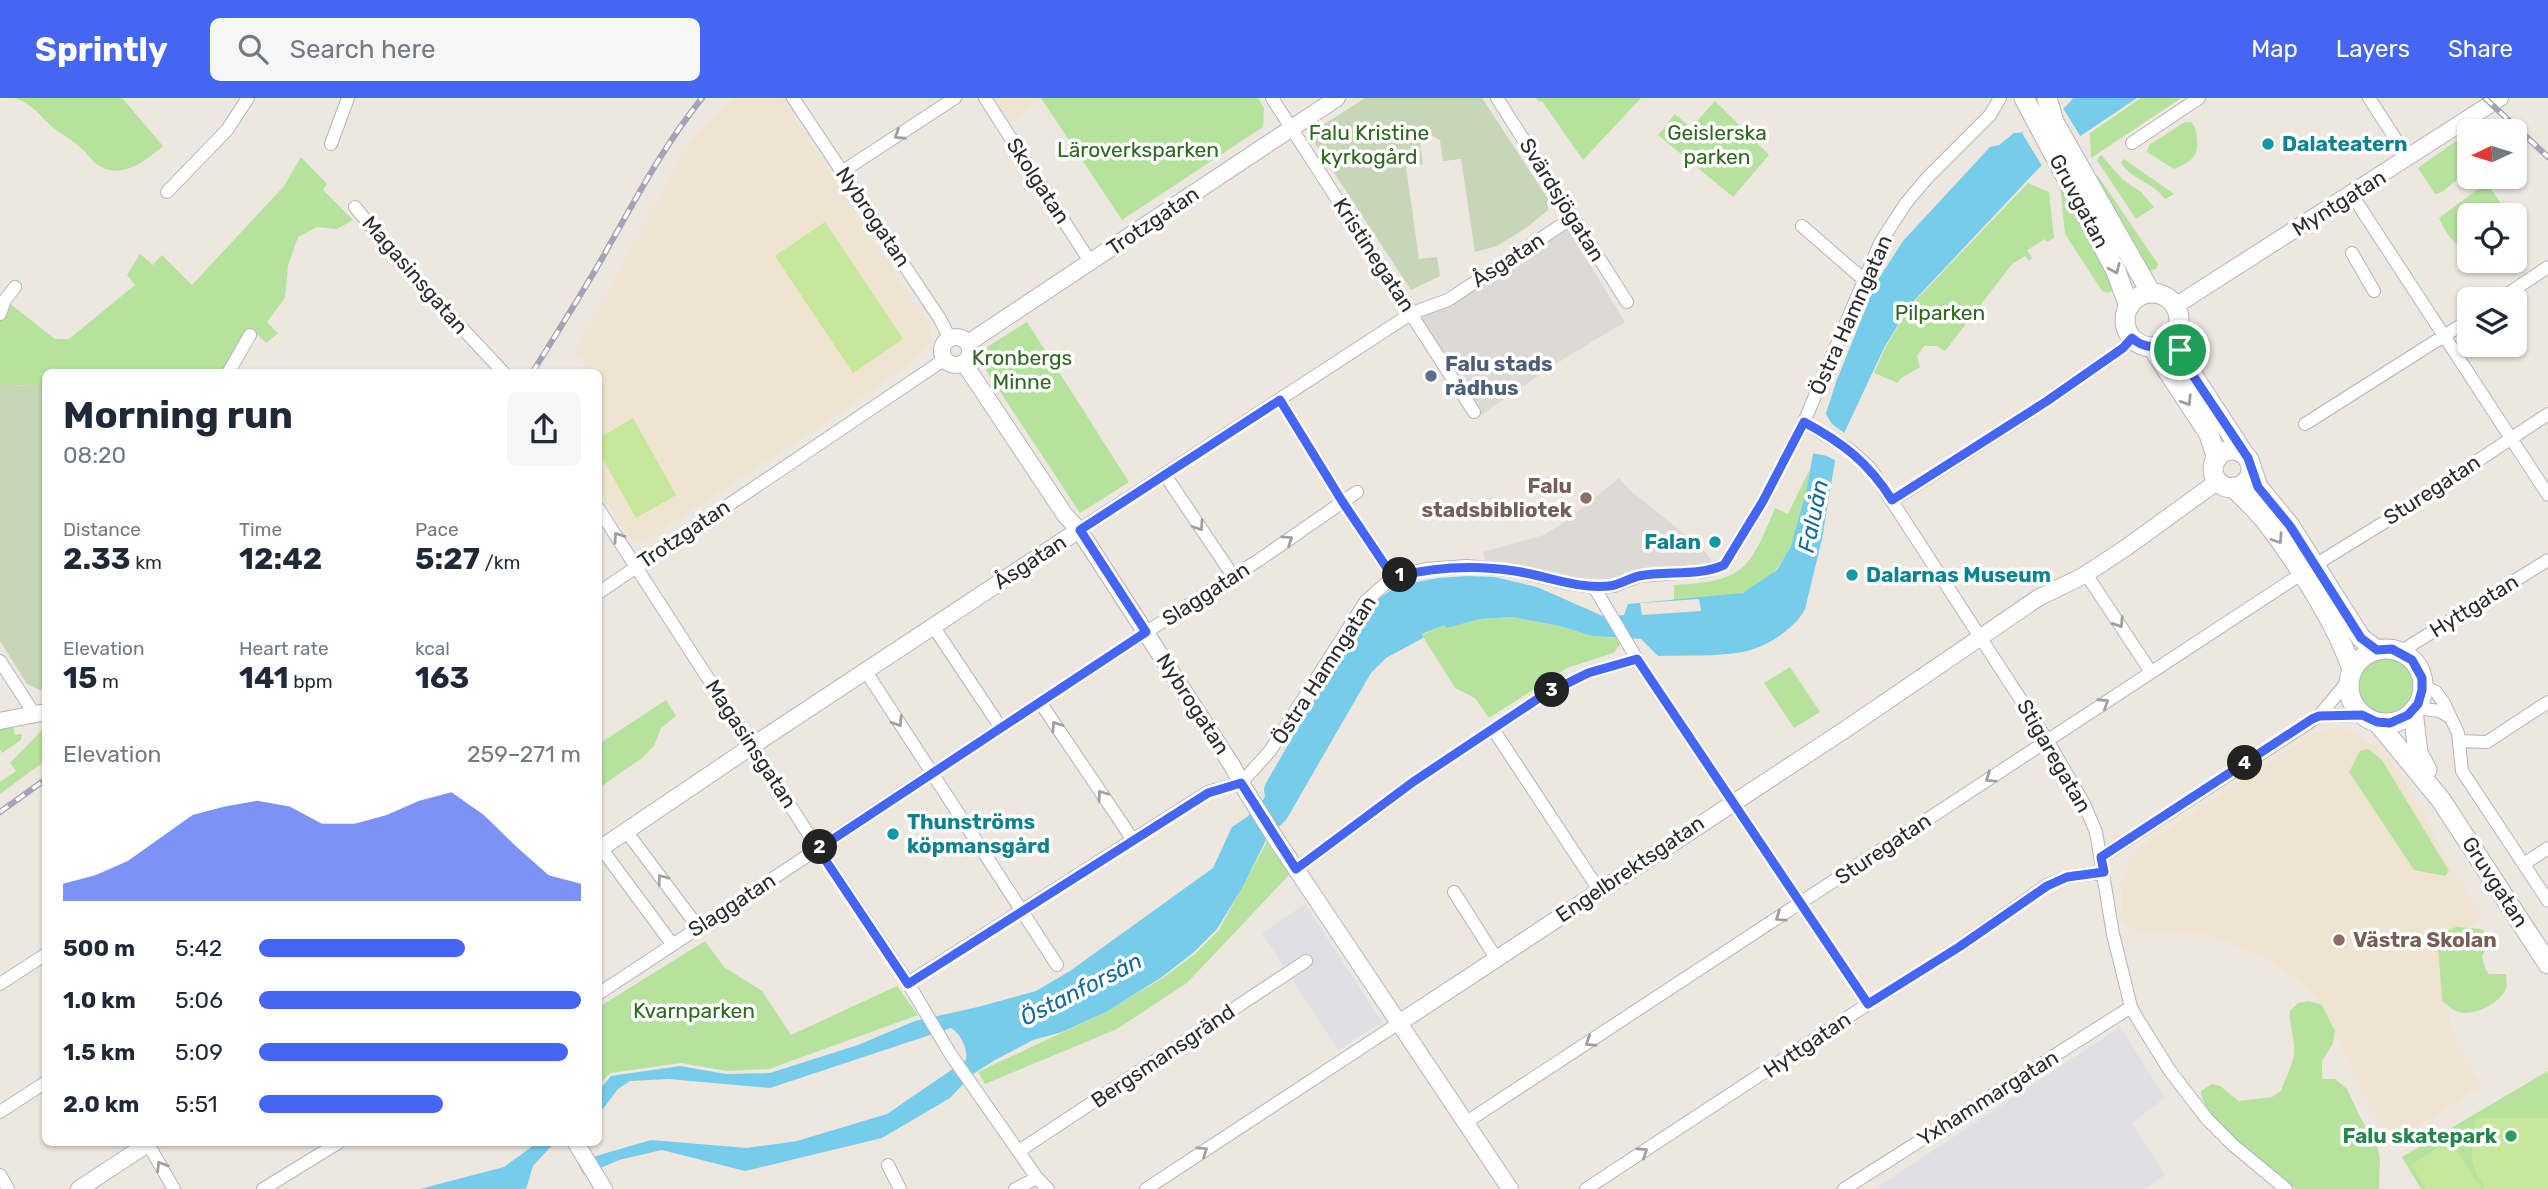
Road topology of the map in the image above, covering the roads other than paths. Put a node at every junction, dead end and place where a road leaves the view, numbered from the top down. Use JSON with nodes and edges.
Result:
{"nodes":[{"id":1,"x":248,"y":98,"type":"edge"},
{"id":2,"x":348,"y":98,"type":"edge"},
{"id":3,"x":793,"y":98,"type":"edge"},
{"id":4,"x":955,"y":98,"type":"edge"},
{"id":5,"x":985,"y":98,"type":"edge"},
{"id":6,"x":1272,"y":98,"type":"edge"},
{"id":7,"x":1337,"y":98,"type":"edge"},
{"id":8,"x":1497,"y":98,"type":"edge"},
{"id":9,"x":2000,"y":98,"type":"edge"},
{"id":10,"x":2011,"y":98,"type":"edge"},
{"id":11,"x":2024,"y":98,"type":"edge"},
{"id":12,"x":2199,"y":98,"type":"edge"},
{"id":13,"x":2369,"y":98,"type":"edge"},
{"id":14,"x":2500,"y":98,"type":"edge"},
{"id":15,"x":2045,"y":112,"type":"edge"},
{"id":16,"x":1990,"y":115,"type":"junction"},
{"id":17,"x":1292,"y":128,"type":"junction"},
{"id":18,"x":2132,"y":143,"type":"dead end"},
{"id":19,"x":331,"y":144,"type":"dead end"},
{"id":20,"x":2408,"y":158,"type":"junction"},
{"id":21,"x":2067,"y":162,"type":"junction"},
{"id":22,"x":843,"y":171,"type":"junction"},
{"id":23,"x":167,"y":192,"type":"dead end"},
{"id":24,"x":2352,"y":195,"type":"junction"},
{"id":25,"x":355,"y":207,"type":"dead end"},
{"id":26,"x":1572,"y":218,"type":"junction"},
{"id":27,"x":1802,"y":226,"type":"dead end"},
{"id":28,"x":2351,"y":253,"type":"dead end"},
{"id":29,"x":1091,"y":263,"type":"junction"},
{"id":30,"x":2548,"y":267,"type":"edge"},
{"id":31,"x":1863,"y":279,"type":"junction"},
{"id":32,"x":2518,"y":287,"type":"edge"},
{"id":33,"x":15,"y":288,"type":"dead end"},
{"id":34,"x":2374,"y":291,"type":"dead end"},
{"id":35,"x":2151,"y":293,"type":"junction"},
{"id":36,"x":1627,"y":302,"type":"dead end"},
{"id":37,"x":2175,"y":306,"type":"junction"},
{"id":38,"x":2129,"y":307,"type":"junction"},
{"id":39,"x":1412,"y":313,"type":"junction"},
{"id":40,"x":0,"y":314,"type":"edge"},
{"id":41,"x":2457,"y":328,"type":"edge"},
{"id":42,"x":250,"y":335,"type":"dead end"},
{"id":43,"x":2174,"y":336,"type":"junction"},
{"id":44,"x":2446,"y":336,"type":"junction"},
{"id":45,"x":2132,"y":338,"type":"junction"},
{"id":46,"x":950,"y":339,"type":"junction"},
{"id":47,"x":968,"y":343,"type":"junction"},
{"id":48,"x":2152,"y":347,"type":"junction"},
{"id":49,"x":945,"y":359,"type":"junction"},
{"id":50,"x":964,"y":363,"type":"junction"},
{"id":51,"x":230,"y":369,"type":"edge"},
{"id":52,"x":500,"y":369,"type":"edge"},
{"id":53,"x":1280,"y":400,"type":"junction"},
{"id":54,"x":1475,"y":412,"type":"dead end"},
{"id":55,"x":2548,"y":414,"type":"edge"},
{"id":56,"x":1804,"y":422,"type":"junction"},
{"id":57,"x":2305,"y":424,"type":"dead end"},
{"id":58,"x":2511,"y":438,"type":"junction"},
{"id":59,"x":2217,"y":458,"type":"junction"},
{"id":60,"x":2247,"y":460,"type":"junction"},
{"id":61,"x":1165,"y":475,"type":"junction"},
{"id":62,"x":2226,"y":484,"type":"junction"},
{"id":63,"x":1357,"y":492,"type":"dead end"},
{"id":64,"x":2548,"y":495,"type":"edge"},
{"id":65,"x":1892,"y":500,"type":"junction"},
{"id":66,"x":1342,"y":501,"type":"junction"},
{"id":67,"x":602,"y":514,"type":"edge"},
{"id":68,"x":1080,"y":530,"type":"junction"},
{"id":69,"x":2548,"y":559,"type":"edge"},
{"id":70,"x":638,"y":566,"type":"junction"},
{"id":71,"x":2308,"y":570,"type":"junction"},
{"id":72,"x":2086,"y":574,"type":"junction"},
{"id":73,"x":1233,"y":576,"type":"junction"},
{"id":74,"x":1393,"y":577,"type":"junction"},
{"id":75,"x":1594,"y":587,"type":"junction"},
{"id":76,"x":602,"y":590,"type":"edge"},
{"id":77,"x":933,"y":626,"type":"junction"},
{"id":78,"x":1146,"y":632,"type":"junction"},
{"id":79,"x":1982,"y":638,"type":"junction"},
{"id":80,"x":2377,"y":650,"type":"junction"},
{"id":81,"x":2400,"y":652,"type":"junction"},
{"id":82,"x":1637,"y":659,"type":"junction"},
{"id":83,"x":0,"y":661,"type":"edge"},
{"id":84,"x":865,"y":670,"type":"junction"},
{"id":85,"x":2151,"y":672,"type":"junction"},
{"id":86,"x":2351,"y":675,"type":"junction"},
{"id":87,"x":2423,"y":685,"type":"junction"},
{"id":88,"x":1040,"y":702,"type":"junction"},
{"id":89,"x":2548,"y":702,"type":"edge"},
{"id":90,"x":2414,"y":709,"type":"junction"},
{"id":91,"x":40,"y":713,"type":"edge"},
{"id":92,"x":2319,"y":716,"type":"junction"},
{"id":93,"x":2370,"y":718,"type":"junction"},
{"id":94,"x":2451,"y":718,"type":"junction"},
{"id":95,"x":0,"y":721,"type":"edge"},
{"id":96,"x":1001,"y":728,"type":"junction"},
{"id":97,"x":1493,"y":729,"type":"junction"},
{"id":98,"x":2047,"y":740,"type":"junction"},
{"id":99,"x":2459,"y":741,"type":"junction"},
{"id":100,"x":752,"y":746,"type":"junction"},
{"id":101,"x":932,"y":774,"type":"junction"},
{"id":102,"x":1241,"y":783,"type":"junction"},
{"id":103,"x":2441,"y":800,"type":"junction"},
{"id":104,"x":1733,"y":801,"type":"junction"},
{"id":105,"x":626,"y":831,"type":"junction"},
{"id":106,"x":1133,"y":840,"type":"junction"},
{"id":107,"x":602,"y":848,"type":"edge"},
{"id":108,"x":2548,"y":848,"type":"edge"},
{"id":109,"x":818,"y":849,"type":"junction"},
{"id":110,"x":602,"y":852,"type":"edge"},
{"id":111,"x":2101,"y":857,"type":"junction"},
{"id":112,"x":2524,"y":864,"type":"junction"},
{"id":113,"x":1296,"y":869,"type":"junction"},
{"id":114,"x":2104,"y":872,"type":"junction"},
{"id":115,"x":1599,"y":890,"type":"junction"},
{"id":116,"x":1454,"y":892,"type":"dead end"},
{"id":117,"x":2548,"y":901,"type":"edge"},
{"id":118,"x":1801,"y":903,"type":"junction"},
{"id":119,"x":1021,"y":911,"type":"junction"},
{"id":120,"x":695,"y":929,"type":"junction"},
{"id":121,"x":672,"y":944,"type":"junction"},
{"id":122,"x":42,"y":957,"type":"edge"},
{"id":123,"x":1496,"y":958,"type":"junction"},
{"id":124,"x":1306,"y":961,"type":"dead end"},
{"id":125,"x":2548,"y":964,"type":"edge"},
{"id":126,"x":1057,"y":965,"type":"dead end"},
{"id":127,"x":0,"y":984,"type":"edge"},
{"id":128,"x":908,"y":984,"type":"junction"},
{"id":129,"x":602,"y":991,"type":"edge"},
{"id":130,"x":1868,"y":1004,"type":"junction"},
{"id":131,"x":2131,"y":1007,"type":"junction"},
{"id":132,"x":1399,"y":1023,"type":"junction"},
{"id":133,"x":42,"y":1085,"type":"edge"},
{"id":134,"x":0,"y":1112,"type":"edge"},
{"id":135,"x":1465,"y":1123,"type":"junction"},
{"id":136,"x":144,"y":1146,"type":"edge"},
{"id":137,"x":150,"y":1146,"type":"edge"},
{"id":138,"x":578,"y":1146,"type":"edge"},
{"id":139,"x":318,"y":1148,"type":"edge"},
{"id":140,"x":1019,"y":1151,"type":"junction"},
{"id":141,"x":888,"y":1165,"type":"dead end"},
{"id":142,"x":0,"y":1175,"type":"edge"},
{"id":143,"x":1037,"y":1178,"type":"junction"},
{"id":144,"x":8,"y":1189,"type":"edge"},
{"id":145,"x":79,"y":1189,"type":"edge"},
{"id":146,"x":174,"y":1189,"type":"edge"},
{"id":147,"x":263,"y":1189,"type":"edge"},
{"id":148,"x":604,"y":1189,"type":"edge"},
{"id":149,"x":900,"y":1189,"type":"edge"},
{"id":150,"x":1015,"y":1189,"type":"edge"},
{"id":151,"x":1048,"y":1189,"type":"edge"},
{"id":152,"x":1146,"y":1189,"type":"edge"},
{"id":153,"x":1510,"y":1189,"type":"edge"},
{"id":154,"x":1586,"y":1189,"type":"edge"},
{"id":155,"x":1844,"y":1189,"type":"edge"},
{"id":156,"x":2286,"y":1189,"type":"edge"}],
"edges":[{"from":1,"to":23,"type":"street"},
{"from":2,"to":19,"type":"street"},
{"from":3,"to":22,"type":"street","name":"Nybrogatan"},
{"from":4,"to":22,"type":"street","one_way":true},
{"from":5,"to":29,"type":"street","name":"Skolgatan"},
{"from":6,"to":17,"type":"street","name":"Kristinegatan"},
{"from":7,"to":17,"type":"street","name":"Trotzgatan"},
{"from":8,"to":26,"type":"street","name":"Svärdsjögatan"},
{"from":9,"to":16,"type":"street","name":"Östra Hamngatan"},
{"from":10,"to":16,"type":"street","name":"Östra Hamngatan"},
{"from":11,"to":15,"type":"main road","name":"Gruvgatan"},
{"from":12,"to":18,"type":"street"},
{"from":13,"to":20,"type":"street"},
{"from":14,"to":20,"type":"street","name":"Myntgatan"},
{"from":15,"to":21,"type":"main road","name":"Gruvgatan"},
{"from":16,"to":31,"type":"street","name":"Östra Hamngatan"},
{"from":17,"to":29,"type":"street","name":"Trotzgatan"},
{"from":17,"to":39,"type":"street","name":"Kristinegatan"},
{"from":20,"to":24,"type":"street","name":"Myntgatan"},
{"from":21,"to":35,"type":"main road","name":"Gruvgatan"},
{"from":21,"to":38,"type":"main road","name":"Gruvgatan","one_way":true},
{"from":22,"to":46,"type":"street","name":"Nybrogatan"},
{"from":24,"to":37,"type":"street","name":"Myntgatan"},
{"from":24,"to":44,"type":"street"},
{"from":25,"to":52,"type":"street","name":"Magasinsgatan"},
{"from":26,"to":36,"type":"street","name":"Svärdsjögatan"},
{"from":26,"to":39,"type":"street","name":"Åsgatan"},
{"from":27,"to":31,"type":"street"},
{"from":28,"to":34,"type":"street"},
{"from":29,"to":47,"type":"street","name":"Trotzgatan"},
{"from":30,"to":32,"type":"street"},
{"from":31,"to":56,"type":"street","name":"Östra Hamngatan"},
{"from":33,"to":40,"type":"street"},
{"from":35,"to":37,"type":"main road"},
{"from":35,"to":38,"type":"main road"},
{"from":37,"to":43,"type":"main road"},
{"from":38,"to":45,"type":"main road"},
{"from":39,"to":53,"type":"street","name":"Åsgatan"},
{"from":39,"to":54,"type":"street","name":"Kristinegatan"},
{"from":41,"to":44,"type":"street"},
{"from":42,"to":51,"type":"street"},
{"from":43,"to":48,"type":"main road"},
{"from":43,"to":60,"type":"main road"},
{"from":44,"to":57,"type":"street"},
{"from":44,"to":58,"type":"street"},
{"from":45,"to":48,"type":"main road"},
{"from":45,"to":65,"type":"street"},
{"from":46,"to":47,"type":"street"},
{"from":46,"to":49,"type":"street"},
{"from":47,"to":50,"type":"street"},
{"from":48,"to":59,"type":"main road","one_way":true},
{"from":49,"to":50,"type":"street"},
{"from":49,"to":70,"type":"street","name":"Trotzgatan"},
{"from":50,"to":68,"type":"street","name":"Nybrogatan"},
{"from":53,"to":61,"type":"street","name":"Åsgatan"},
{"from":53,"to":66,"type":"street"},
{"from":55,"to":58,"type":"street","name":"Sturegatan"},
{"from":56,"to":65,"type":"street","name":"Stigaregatan"},
{"from":56,"to":75,"type":"street","name":"Östra Hamngatan"},
{"from":58,"to":64,"type":"street"},
{"from":58,"to":71,"type":"street","name":"Sturegatan"},
{"from":59,"to":60,"type":"main road"},
{"from":59,"to":62,"type":"main road"},
{"from":60,"to":62,"type":"main road"},
{"from":60,"to":71,"type":"main road"},
{"from":61,"to":68,"type":"street","name":"Åsgatan"},
{"from":61,"to":73,"type":"street","one_way":true},
{"from":62,"to":71,"type":"main road","one_way":true},
{"from":62,"to":72,"type":"street","name":"Engelbrektsgatan"},
{"from":63,"to":66,"type":"street","name":"Slaggatan"},
{"from":65,"to":79,"type":"street","name":"Stigaregatan"},
{"from":73,"to":66,"type":"street","name":"Slaggatan","one_way":true},
{"from":66,"to":74,"type":"street"},
{"from":70,"to":67,"type":"street","name":"Magasinsgatan","one_way":true},
{"from":68,"to":77,"type":"street","name":"Åsgatan"},
{"from":68,"to":78,"type":"street","name":"Nybrogatan"},
{"from":69,"to":81,"type":"street","name":"Hyttgatan"},
{"from":70,"to":76,"type":"street","name":"Trotzgatan"},
{"from":70,"to":100,"type":"street","name":"Magasinsgatan"},
{"from":71,"to":80,"type":"main road"},
{"from":71,"to":85,"type":"street","name":"Sturegatan"},
{"from":71,"to":86,"type":"main road"},
{"from":72,"to":79,"type":"street","name":"Engelbrektsgatan"},
{"from":72,"to":85,"type":"street","one_way":true},
{"from":73,"to":78,"type":"street","name":"Slaggatan"},
{"from":74,"to":75,"type":"street","name":"Östra Hamngatan"},
{"from":74,"to":102,"type":"street","name":"Östra Hamngatan"},
{"from":75,"to":82,"type":"street"},
{"from":77,"to":84,"type":"street","name":"Åsgatan"},
{"from":77,"to":96,"type":"street"},
{"from":77,"to":96,"type":"street"},
{"from":78,"to":88,"type":"street","name":"Slaggatan"},
{"from":78,"to":102,"type":"street","name":"Nybrogatan"},
{"from":79,"to":98,"type":"street","name":"Stigaregatan"},
{"from":79,"to":104,"type":"street","name":"Engelbrektsgatan"},
{"from":80,"to":81,"type":"main road"},
{"from":80,"to":86,"type":"main road"},
{"from":81,"to":87,"type":"main road"},
{"from":82,"to":97,"type":"street"},
{"from":82,"to":104,"type":"street"},
{"from":83,"to":91,"type":"street"},
{"from":84,"to":100,"type":"street","name":"Åsgatan"},
{"from":84,"to":101,"type":"street","one_way":true},
{"from":98,"to":85,"type":"street","name":"Sturegatan","one_way":true},
{"from":86,"to":92,"type":"street"},
{"from":86,"to":93,"type":"main road"},
{"from":87,"to":90,"type":"main road"},
{"from":87,"to":94,"type":"street"},
{"from":88,"to":96,"type":"street","name":"Slaggatan"},
{"from":106,"to":88,"type":"street","one_way":true},
{"from":89,"to":99,"type":"street"},
{"from":90,"to":93,"type":"main road"},
{"from":90,"to":94,"type":"street"},
{"from":90,"to":103,"type":"main road","name":"Gruvgatan"},
{"from":91,"to":95,"type":"street"},
{"from":92,"to":93,"type":"street"},
{"from":92,"to":111,"type":"street"},
{"from":93,"to":103,"type":"main road","name":"Gruvgatan"},
{"from":94,"to":99,"type":"street"},
{"from":96,"to":101,"type":"street","name":"Slaggatan"},
{"from":97,"to":113,"type":"street"},
{"from":97,"to":115,"type":"street"},
{"from":98,"to":111,"type":"street","name":"Stigaregatan"},
{"from":98,"to":118,"type":"street","name":"Sturegatan","one_way":true},
{"from":99,"to":112,"type":"street"},
{"from":100,"to":105,"type":"street","name":"Åsgatan"},
{"from":100,"to":109,"type":"street","name":"Magasinsgatan"},
{"from":101,"to":109,"type":"street","name":"Slaggatan"},
{"from":101,"to":119,"type":"street"},
{"from":102,"to":106,"type":"street"},
{"from":102,"to":113,"type":"street","name":"Nybrogatan"},
{"from":103,"to":125,"type":"main road","name":"Gruvgatan"},
{"from":104,"to":115,"type":"street","name":"Engelbrektsgatan"},
{"from":104,"to":118,"type":"street"},
{"from":105,"to":107,"type":"street","name":"Åsgatan"},
{"from":120,"to":105,"type":"street","one_way":true},
{"from":106,"to":119,"type":"street"},
{"from":108,"to":112,"type":"street"},
{"from":109,"to":120,"type":"street","name":"Slaggatan"},
{"from":109,"to":128,"type":"street","name":"Magasinsgatan"},
{"from":110,"to":121,"type":"street"},
{"from":111,"to":114,"type":"street","name":"Stigaregatan"},
{"from":112,"to":117,"type":"street"},
{"from":113,"to":132,"type":"street","name":"Nybrogatan"},
{"from":114,"to":130,"type":"street","name":"Hyttgatan"},
{"from":114,"to":131,"type":"street","name":"Stigaregatan"},
{"from":115,"to":123,"type":"street","name":"Engelbrektsgatan"},
{"from":116,"to":123,"type":"street"},
{"from":118,"to":130,"type":"street"},
{"from":118,"to":135,"type":"street","name":"Sturegatan","one_way":true},
{"from":119,"to":126,"type":"street"},
{"from":119,"to":128,"type":"street"},
{"from":120,"to":121,"type":"street","name":"Slaggatan"},
{"from":121,"to":129,"type":"street","name":"Slaggatan"},
{"from":122,"to":127,"type":"street"},
{"from":123,"to":132,"type":"street","name":"Engelbrektsgatan"},
{"from":124,"to":140,"type":"street","name":"Bergsmansgränd"},
{"from":128,"to":140,"type":"street","name":"Magasinsgatan"},
{"from":154,"to":130,"type":"street","name":"Hyttgatan","one_way":true},
{"from":131,"to":155,"type":"street","name":"Yxhammargatan"},
{"from":131,"to":156,"type":"street","name":"Stigaregatan"},
{"from":132,"to":135,"type":"street","name":"Nybrogatan"},
{"from":152,"to":132,"type":"street","name":"Engelbrektsgatan","one_way":true},
{"from":133,"to":134,"type":"street"},
{"from":135,"to":153,"type":"street","name":"Nybrogatan"},
{"from":136,"to":145,"type":"street"},
{"from":146,"to":137,"type":"street","one_way":true},
{"from":138,"to":148,"type":"street"},
{"from":139,"to":147,"type":"street"},
{"from":140,"to":143,"type":"street"},
{"from":141,"to":149,"type":"street"},
{"from":142,"to":144,"type":"street"},
{"from":143,"to":150,"type":"street"},
{"from":143,"to":151,"type":"street"}]}
